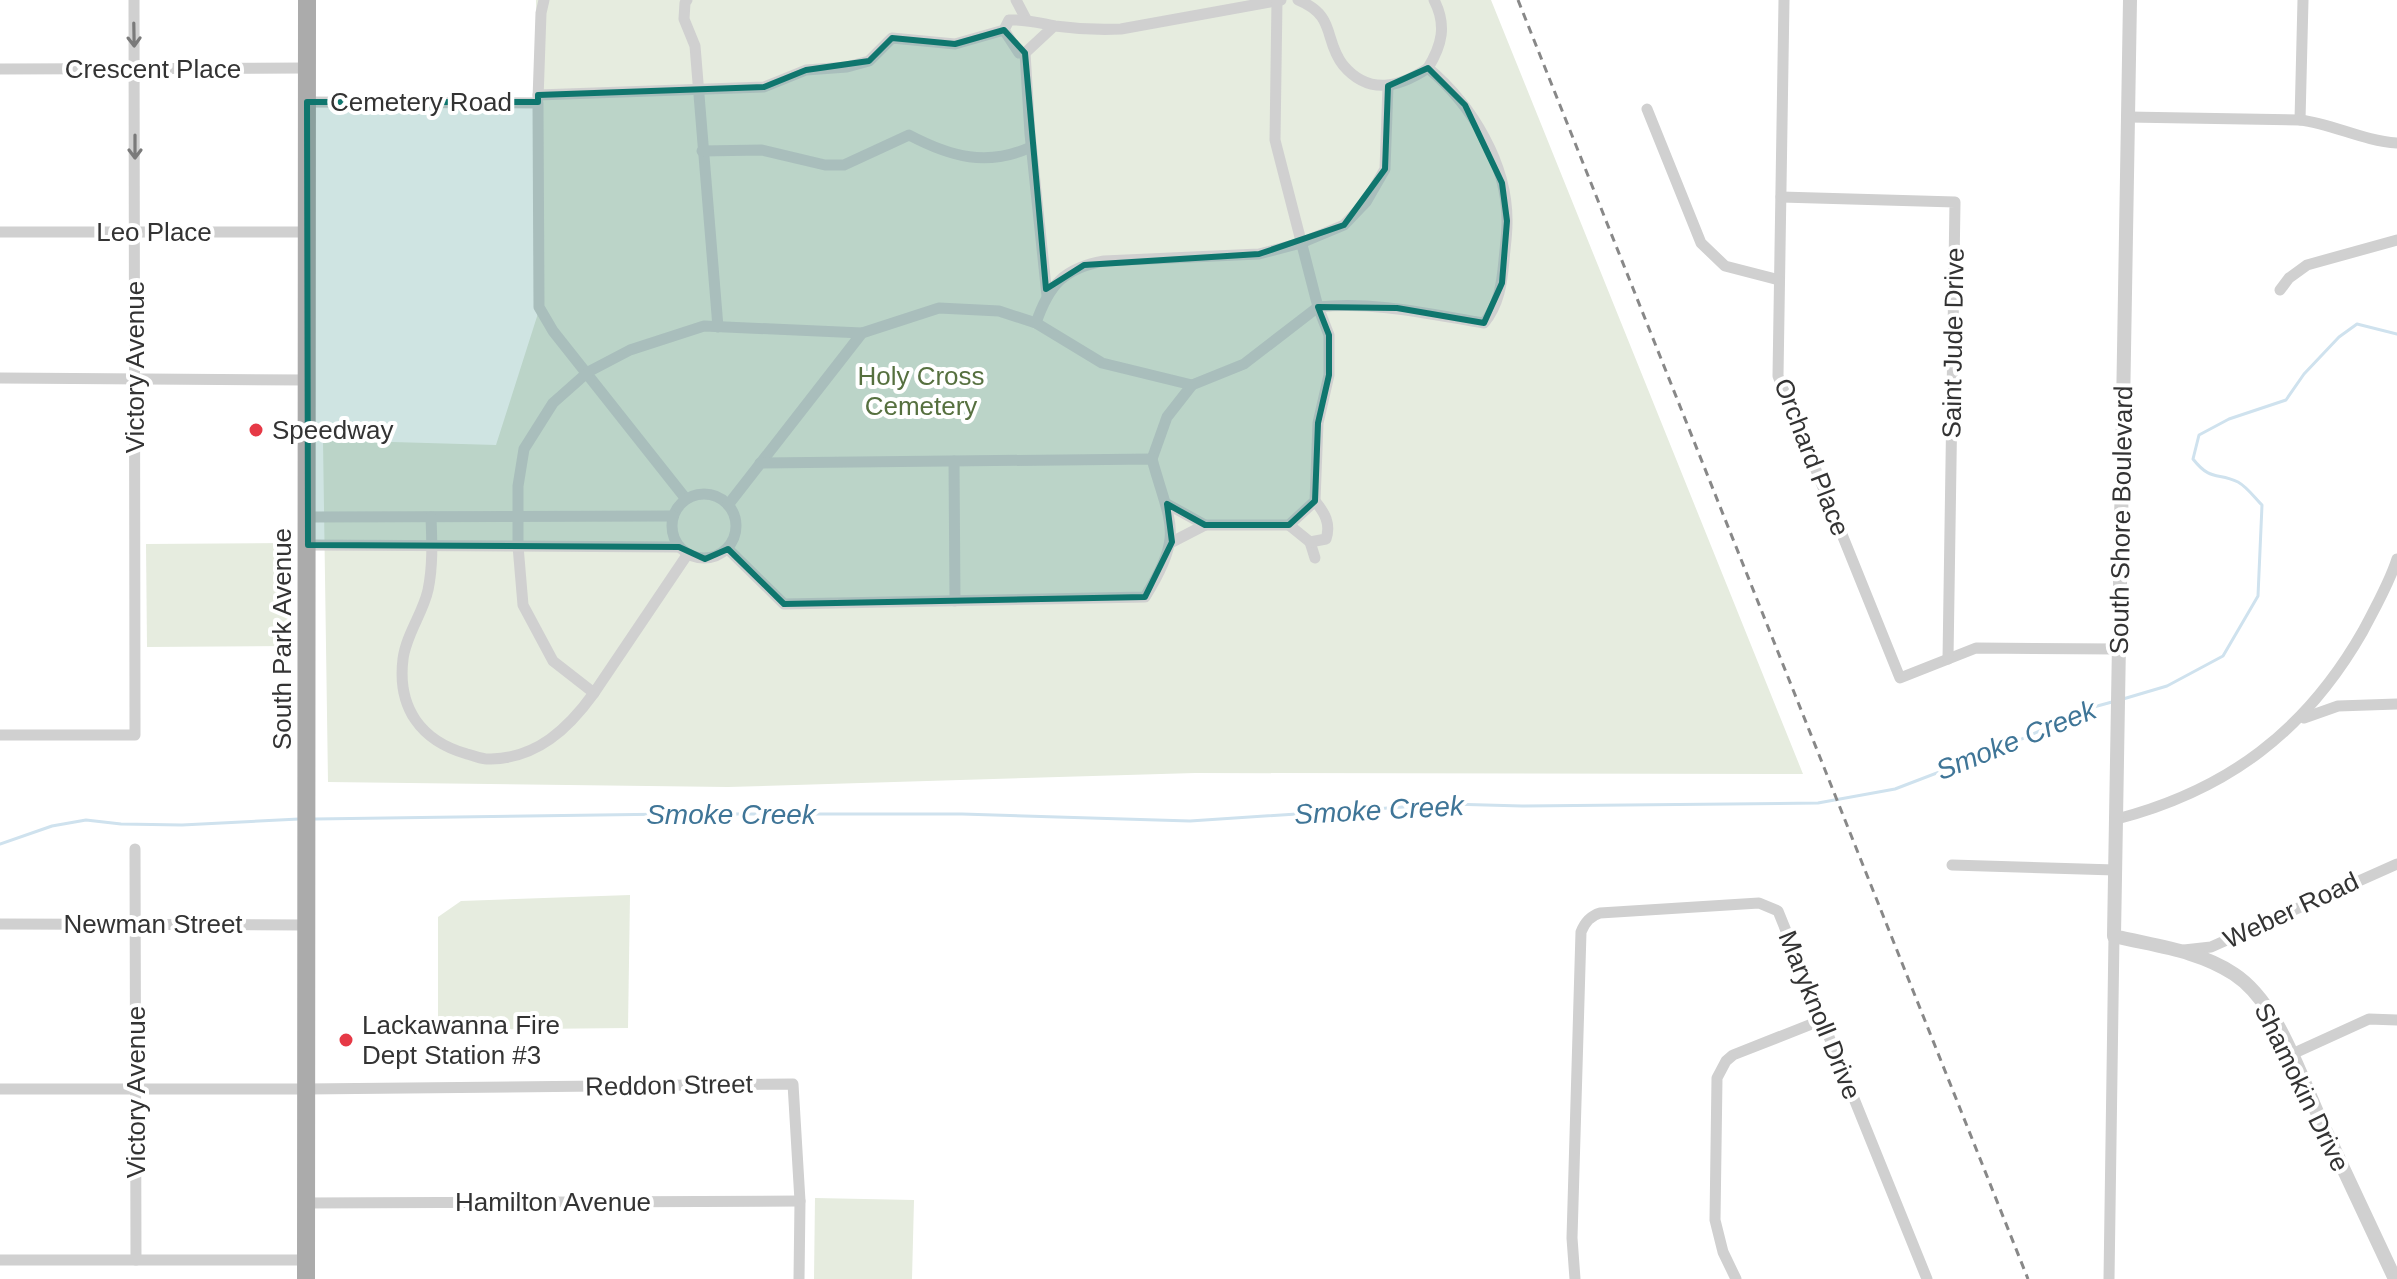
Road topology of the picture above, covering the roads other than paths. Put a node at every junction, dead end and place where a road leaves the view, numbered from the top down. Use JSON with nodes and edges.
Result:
{"nodes":[{"id":1,"x":134,"y":0,"type":"edge"},
{"id":2,"x":307,"y":0,"type":"edge"},
{"id":3,"x":544,"y":0,"type":"edge"},
{"id":4,"x":687,"y":0,"type":"edge"},
{"id":5,"x":1016,"y":0,"type":"edge"},
{"id":6,"x":1278,"y":0,"type":"edge"},
{"id":7,"x":1298,"y":0,"type":"edge"},
{"id":8,"x":1434,"y":0,"type":"edge"},
{"id":9,"x":1784,"y":0,"type":"edge"},
{"id":10,"x":2130,"y":0,"type":"edge"},
{"id":11,"x":2303,"y":0,"type":"edge"},
{"id":12,"x":1026,"y":19,"type":"junction"},
{"id":13,"x":1007,"y":25,"type":"junction"},
{"id":14,"x":1054,"y":26,"type":"junction"},
{"id":15,"x":1025,"y":53,"type":"junction"},
{"id":16,"x":307,"y":68,"type":"junction"},
{"id":17,"x":1428,"y":68,"type":"junction"},
{"id":18,"x":0,"y":69,"type":"edge"},
{"id":19,"x":135,"y":69,"type":"junction"},
{"id":20,"x":1388,"y":86,"type":"junction"},
{"id":21,"x":697,"y":88,"type":"junction"},
{"id":22,"x":537,"y":100,"type":"junction"},
{"id":23,"x":307,"y":102,"type":"junction"},
{"id":24,"x":1647,"y":109,"type":"dead end"},
{"id":25,"x":2128,"y":117,"type":"junction"},
{"id":26,"x":2300,"y":120,"type":"junction"},
{"id":27,"x":2397,"y":143,"type":"edge"},
{"id":28,"x":1031,"y":147,"type":"junction"},
{"id":29,"x":702,"y":151,"type":"junction"},
{"id":30,"x":1781,"y":197,"type":"junction"},
{"id":31,"x":0,"y":232,"type":"edge"},
{"id":32,"x":135,"y":232,"type":"junction"},
{"id":33,"x":307,"y":232,"type":"junction"},
{"id":34,"x":2397,"y":240,"type":"edge"},
{"id":35,"x":1301,"y":243,"type":"junction"},
{"id":36,"x":1779,"y":280,"type":"junction"},
{"id":37,"x":2280,"y":290,"type":"dead end"},
{"id":38,"x":1047,"y":297,"type":"junction"},
{"id":39,"x":1318,"y":307,"type":"junction"},
{"id":40,"x":1036,"y":323,"type":"junction"},
{"id":41,"x":718,"y":327,"type":"junction"},
{"id":42,"x":862,"y":333,"type":"junction"},
{"id":43,"x":588,"y":372,"type":"junction"},
{"id":44,"x":0,"y":378,"type":"edge"},
{"id":45,"x":135,"y":379,"type":"junction"},
{"id":46,"x":308,"y":380,"type":"junction"},
{"id":47,"x":1192,"y":385,"type":"junction"},
{"id":48,"x":1152,"y":459,"type":"junction"},
{"id":49,"x":954,"y":461,"type":"junction"},
{"id":50,"x":760,"y":463,"type":"junction"},
{"id":51,"x":686,"y":499,"type":"junction"},
{"id":52,"x":1315,"y":501,"type":"junction"},
{"id":53,"x":1167,"y":504,"type":"junction"},
{"id":54,"x":728,"y":505,"type":"junction"},
{"id":55,"x":673,"y":516,"type":"junction"},
{"id":56,"x":308,"y":517,"type":"junction"},
{"id":57,"x":431,"y":517,"type":"junction"},
{"id":58,"x":518,"y":517,"type":"junction"},
{"id":59,"x":1205,"y":525,"type":"junction"},
{"id":60,"x":1289,"y":525,"type":"junction"},
{"id":61,"x":1172,"y":542,"type":"junction"},
{"id":62,"x":1310,"y":542,"type":"junction"},
{"id":63,"x":308,"y":545,"type":"junction"},
{"id":64,"x":432,"y":546,"type":"junction"},
{"id":65,"x":518,"y":546,"type":"junction"},
{"id":66,"x":728,"y":549,"type":"junction"},
{"id":67,"x":683,"y":551,"type":"junction"},
{"id":68,"x":1315,"y":558,"type":"dead end"},
{"id":69,"x":2397,"y":560,"type":"edge"},
{"id":70,"x":955,"y":601,"type":"junction"},
{"id":71,"x":2118,"y":649,"type":"junction"},
{"id":72,"x":1948,"y":659,"type":"junction"},
{"id":73,"x":594,"y":693,"type":"junction"},
{"id":74,"x":2397,"y":704,"type":"edge"},
{"id":75,"x":2293,"y":725,"type":"junction"},
{"id":76,"x":0,"y":735,"type":"edge"},
{"id":77,"x":2117,"y":819,"type":"junction"},
{"id":78,"x":135,"y":849,"type":"dead end"},
{"id":79,"x":2397,"y":864,"type":"edge"},
{"id":80,"x":1952,"y":865,"type":"dead end"},
{"id":81,"x":2115,"y":870,"type":"junction"},
{"id":82,"x":0,"y":924,"type":"edge"},
{"id":83,"x":136,"y":924,"type":"junction"},
{"id":84,"x":306,"y":925,"type":"junction"},
{"id":85,"x":2114,"y":936,"type":"junction"},
{"id":86,"x":2184,"y":950,"type":"junction"},
{"id":87,"x":1822,"y":1020,"type":"junction"},
{"id":88,"x":2397,"y":1020,"type":"edge"},
{"id":89,"x":2290,"y":1055,"type":"junction"},
{"id":90,"x":0,"y":1089,"type":"edge"},
{"id":91,"x":136,"y":1089,"type":"junction"},
{"id":92,"x":306,"y":1089,"type":"junction"},
{"id":93,"x":800,"y":1201,"type":"junction"},
{"id":94,"x":306,"y":1203,"type":"junction"},
{"id":95,"x":0,"y":1260,"type":"edge"},
{"id":96,"x":136,"y":1260,"type":"junction"},
{"id":97,"x":306,"y":1270,"type":"edge"},
{"id":98,"x":799,"y":1279,"type":"edge"},
{"id":99,"x":1575,"y":1279,"type":"edge"},
{"id":100,"x":1736,"y":1279,"type":"edge"},
{"id":101,"x":1927,"y":1279,"type":"edge"},
{"id":102,"x":2109,"y":1279,"type":"edge"},
{"id":103,"x":2395,"y":1279,"type":"edge"}],
"edges":[{"from":1,"to":19,"type":"street","name":"Victory Avenue","one_way":true},
{"from":2,"to":16,"type":"main road","name":"South Park Avenue"},
{"from":3,"to":22,"type":"street"},
{"from":4,"to":21,"type":"street"},
{"from":5,"to":12,"type":"street"},
{"from":5,"to":13,"type":"street"},
{"from":6,"to":14,"type":"street"},
{"from":6,"to":35,"type":"street"},
{"from":7,"to":20,"type":"street"},
{"from":8,"to":17,"type":"street"},
{"from":9,"to":30,"type":"street","name":"Orchard Place"},
{"from":10,"to":25,"type":"street","name":"South Shore Boulevard"},
{"from":11,"to":26,"type":"street"},
{"from":12,"to":13,"type":"street"},
{"from":12,"to":14,"type":"street"},
{"from":13,"to":15,"type":"street"},
{"from":13,"to":21,"type":"street","name":"Cemetery Road"},
{"from":14,"to":15,"type":"street"},
{"from":15,"to":28,"type":"street"},
{"from":16,"to":19,"type":"street","name":"Crescent Place"},
{"from":16,"to":23,"type":"main road","name":"South Park Avenue"},
{"from":17,"to":20,"type":"street"},
{"from":17,"to":39,"type":"street"},
{"from":18,"to":19,"type":"street","name":"Crescent Place"},
{"from":19,"to":32,"type":"street","name":"Victory Avenue","one_way":true},
{"from":20,"to":35,"type":"street"},
{"from":21,"to":22,"type":"street","name":"Cemetery Road"},
{"from":21,"to":29,"type":"street"},
{"from":22,"to":23,"type":"street","name":"Cemetery Road"},
{"from":22,"to":43,"type":"street"},
{"from":23,"to":33,"type":"main road","name":"South Park Avenue"},
{"from":24,"to":36,"type":"street"},
{"from":25,"to":26,"type":"street"},
{"from":25,"to":71,"type":"street","name":"South Shore Boulevard"},
{"from":26,"to":27,"type":"street"},
{"from":28,"to":29,"type":"street"},
{"from":28,"to":38,"type":"street"},
{"from":29,"to":41,"type":"street"},
{"from":30,"to":36,"type":"street","name":"Orchard Place"},
{"from":30,"to":72,"type":"street","name":"Saint Jude Drive"},
{"from":31,"to":32,"type":"street","name":"Leo Place"},
{"from":32,"to":33,"type":"street","name":"Leo Place"},
{"from":32,"to":45,"type":"street","name":"Victory Avenue"},
{"from":33,"to":46,"type":"main road","name":"South Park Avenue"},
{"from":34,"to":37,"type":"street"},
{"from":35,"to":38,"type":"street"},
{"from":35,"to":39,"type":"street"},
{"from":36,"to":72,"type":"street","name":"Orchard Place"},
{"from":38,"to":40,"type":"street"},
{"from":39,"to":47,"type":"street"},
{"from":39,"to":52,"type":"street"},
{"from":40,"to":42,"type":"street"},
{"from":40,"to":47,"type":"street"},
{"from":41,"to":42,"type":"street"},
{"from":41,"to":43,"type":"street"},
{"from":42,"to":50,"type":"street"},
{"from":43,"to":51,"type":"street"},
{"from":43,"to":58,"type":"street"},
{"from":44,"to":45,"type":"street"},
{"from":45,"to":46,"type":"street"},
{"from":45,"to":76,"type":"street","name":"Victory Avenue"},
{"from":46,"to":56,"type":"main road","name":"South Park Avenue"},
{"from":47,"to":48,"type":"street"},
{"from":48,"to":49,"type":"street"},
{"from":48,"to":53,"type":"street"},
{"from":49,"to":50,"type":"street"},
{"from":49,"to":70,"type":"street"},
{"from":50,"to":54,"type":"street"},
{"from":51,"to":54,"type":"street"},
{"from":51,"to":55,"type":"street"},
{"from":52,"to":60,"type":"street"},
{"from":52,"to":62,"type":"street"},
{"from":53,"to":59,"type":"street"},
{"from":53,"to":61,"type":"street"},
{"from":54,"to":66,"type":"street"},
{"from":55,"to":58,"type":"street"},
{"from":55,"to":67,"type":"street"},
{"from":56,"to":57,"type":"street"},
{"from":56,"to":63,"type":"main road","name":"South Park Avenue"},
{"from":57,"to":58,"type":"street"},
{"from":57,"to":64,"type":"street"},
{"from":58,"to":65,"type":"street"},
{"from":59,"to":60,"type":"street"},
{"from":59,"to":61,"type":"street"},
{"from":60,"to":62,"type":"street"},
{"from":61,"to":70,"type":"street"},
{"from":62,"to":68,"type":"street"},
{"from":63,"to":64,"type":"street"},
{"from":63,"to":84,"type":"main road","name":"South Park Avenue"},
{"from":64,"to":65,"type":"street"},
{"from":64,"to":73,"type":"street"},
{"from":65,"to":67,"type":"street"},
{"from":65,"to":73,"type":"street"},
{"from":66,"to":67,"type":"street"},
{"from":66,"to":70,"type":"street"},
{"from":67,"to":73,"type":"street"},
{"from":69,"to":75,"type":"street"},
{"from":71,"to":72,"type":"street","name":"Orchard Place"},
{"from":71,"to":77,"type":"street","name":"South Shore Boulevard"},
{"from":74,"to":75,"type":"street"},
{"from":75,"to":77,"type":"street"},
{"from":77,"to":81,"type":"street","name":"South Shore Boulevard"},
{"from":78,"to":83,"type":"street","name":"Victory Avenue"},
{"from":79,"to":86,"type":"street","name":"Weber Road"},
{"from":80,"to":81,"type":"street"},
{"from":81,"to":85,"type":"street","name":"South Shore Boulevard"},
{"from":82,"to":83,"type":"street","name":"Newman Street"},
{"from":83,"to":84,"type":"street","name":"Newman Street"},
{"from":83,"to":91,"type":"street","name":"Victory Avenue"},
{"from":84,"to":92,"type":"main road","name":"South Park Avenue"},
{"from":85,"to":86,"type":"street","name":"Shamokin Drive"},
{"from":85,"to":102,"type":"street","name":"South Shore Boulevard"},
{"from":86,"to":89,"type":"street","name":"Shamokin Drive"},
{"from":87,"to":99,"type":"street","name":"Maryknoll Drive"},
{"from":87,"to":100,"type":"street"},
{"from":87,"to":101,"type":"street","name":"Maryknoll Drive"},
{"from":88,"to":89,"type":"street"},
{"from":89,"to":103,"type":"street","name":"Shamokin Drive"},
{"from":90,"to":91,"type":"street","name":"Reddon Street"},
{"from":91,"to":92,"type":"street","name":"Reddon Street"},
{"from":91,"to":96,"type":"street","name":"Victory Avenue"},
{"from":92,"to":93,"type":"street","name":"Reddon Street"},
{"from":92,"to":94,"type":"main road","name":"South Park Avenue"},
{"from":93,"to":94,"type":"street","name":"Hamilton Avenue"},
{"from":93,"to":98,"type":"street"},
{"from":94,"to":97,"type":"main road","name":"South Park Avenue"},
{"from":95,"to":96,"type":"street"},
{"from":96,"to":97,"type":"street"}]}
